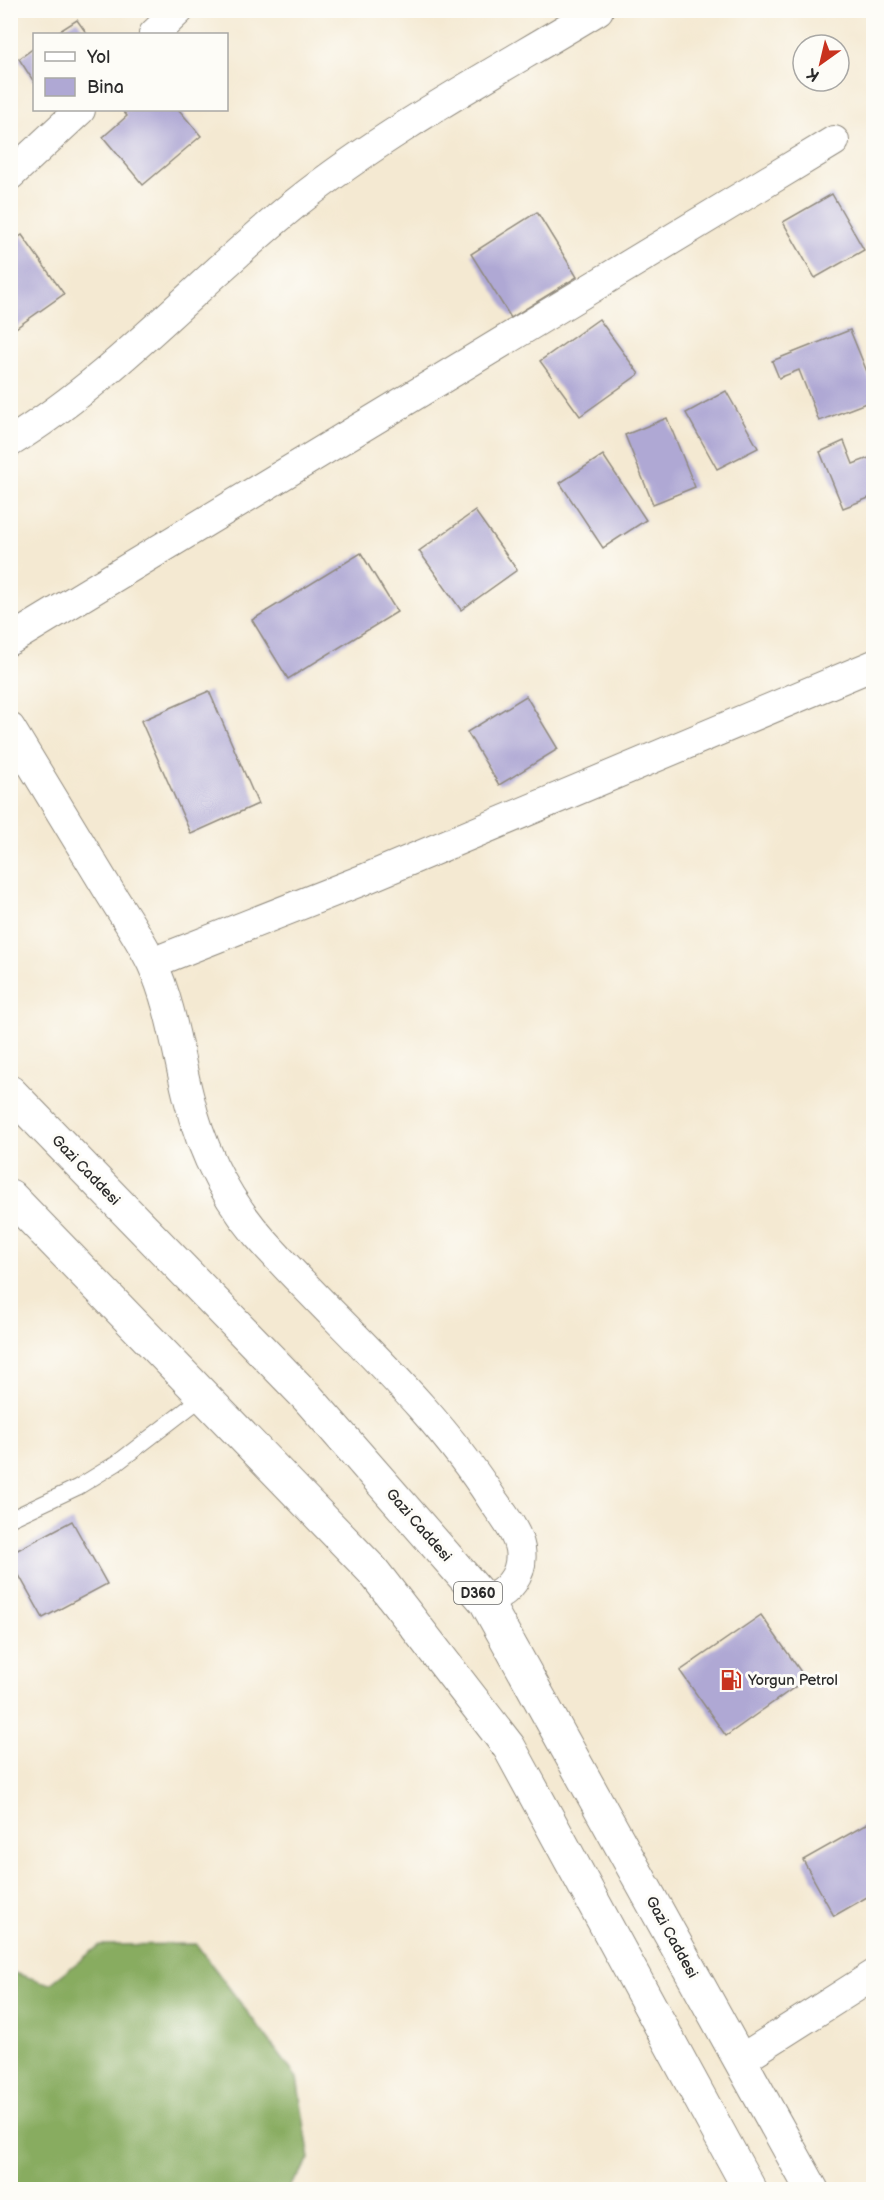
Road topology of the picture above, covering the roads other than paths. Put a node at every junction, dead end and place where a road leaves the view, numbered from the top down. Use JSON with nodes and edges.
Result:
{"nodes":[{"id":1,"x":179,"y":10,"type":"edge"},
{"id":2,"x":598,"y":10,"type":"edge"},
{"id":3,"x":155,"y":33,"type":"edge"},
{"id":4,"x":79,"y":111,"type":"edge"},
{"id":5,"x":834,"y":141,"type":"dead end"},
{"id":6,"x":10,"y":175,"type":"edge"},
{"id":7,"x":10,"y":442,"type":"edge"},
{"id":8,"x":10,"y":640,"type":"edge"},
{"id":9,"x":873,"y":665,"type":"edge"},
{"id":10,"x":10,"y":728,"type":"edge"},
{"id":11,"x":152,"y":963,"type":"junction"},
{"id":12,"x":10,"y":1092,"type":"edge"},
{"id":13,"x":10,"y":1196,"type":"edge"},
{"id":14,"x":204,"y":1396,"type":"junction"},
{"id":15,"x":10,"y":1519,"type":"edge"},
{"id":16,"x":486,"y":1602,"type":"junction"},
{"id":17,"x":873,"y":1975,"type":"edge"},
{"id":18,"x":740,"y":2060,"type":"junction"},
{"id":19,"x":750,"y":2190,"type":"edge"},
{"id":20,"x":812,"y":2190,"type":"edge"}],
"edges":[{"from":1,"to":3,"type":"street"},
{"from":2,"to":7,"type":"street"},
{"from":4,"to":6,"type":"street"},
{"from":5,"to":8,"type":"street"},
{"from":9,"to":11,"type":"street"},
{"from":10,"to":11,"type":"street"},
{"from":11,"to":16,"type":"street"},
{"from":12,"to":16,"type":"highway","name":"Gazi Caddesi","number":"D360"},
{"from":13,"to":14,"type":"highway"},
{"from":14,"to":15,"type":"lane"},
{"from":14,"to":19,"type":"highway"},
{"from":16,"to":18,"type":"highway","name":"Gazi Caddesi","number":"D360"},
{"from":17,"to":18,"type":"street"},
{"from":18,"to":20,"type":"highway","name":"Gazi Caddesi","number":"D360"}]}
